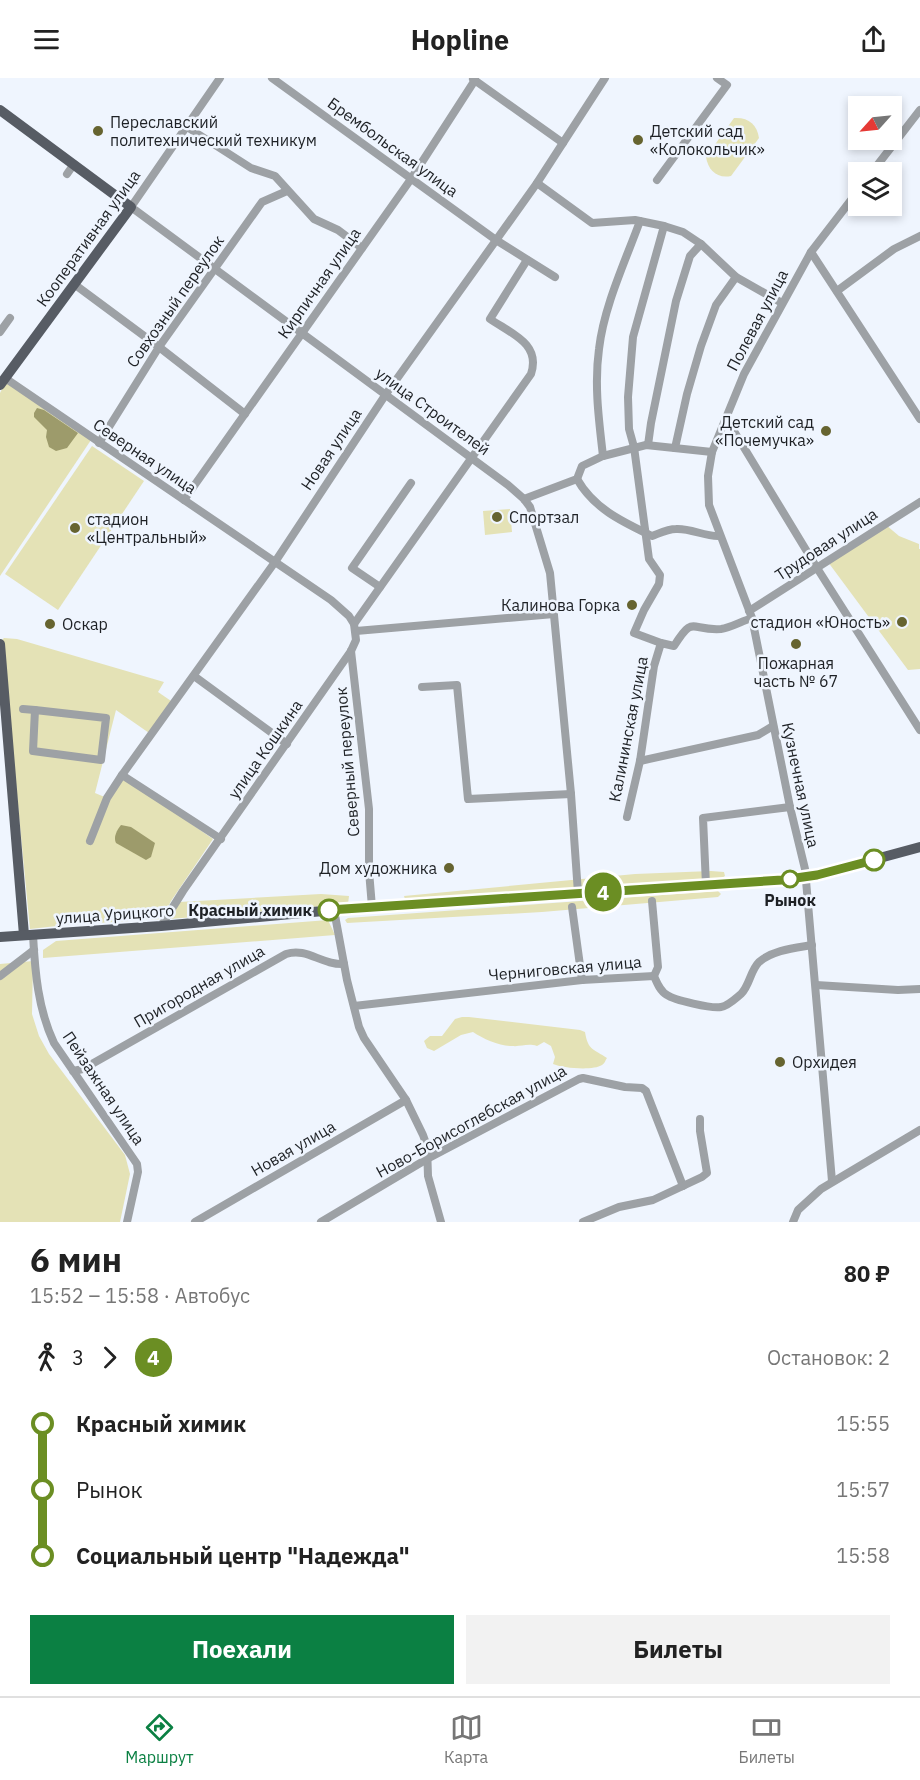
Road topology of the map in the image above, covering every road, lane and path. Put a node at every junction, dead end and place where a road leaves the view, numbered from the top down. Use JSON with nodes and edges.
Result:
{"nodes":[{"id":1,"x":220,"y":78,"type":"edge"},
{"id":2,"x":272,"y":78,"type":"edge"},
{"id":3,"x":605,"y":78,"type":"edge"},
{"id":4,"x":717,"y":78,"type":"edge"},
{"id":5,"x":474,"y":79,"type":"edge"},
{"id":6,"x":0,"y":110,"type":"edge"},
{"id":7,"x":920,"y":110,"type":"edge"},
{"id":8,"x":187,"y":127,"type":"junction"},
{"id":9,"x":563,"y":143,"type":"junction"},
{"id":10,"x":880,"y":162,"type":"edge"},
{"id":11,"x":74,"y":164,"type":"junction"},
{"id":12,"x":67,"y":174,"type":"dead end"},
{"id":13,"x":411,"y":179,"type":"junction"},
{"id":14,"x":657,"y":180,"type":"dead end"},
{"id":15,"x":537,"y":183,"type":"junction"},
{"id":16,"x":287,"y":190,"type":"junction"},
{"id":17,"x":848,"y":204,"type":"edge"},
{"id":18,"x":131,"y":207,"type":"junction"},
{"id":19,"x":640,"y":221,"type":"junction"},
{"id":20,"x":664,"y":226,"type":"junction"},
{"id":21,"x":920,"y":236,"type":"edge"},
{"id":22,"x":496,"y":240,"type":"junction"},
{"id":23,"x":701,"y":244,"type":"junction"},
{"id":24,"x":362,"y":248,"type":"junction"},
{"id":25,"x":811,"y":252,"type":"junction"},
{"id":26,"x":527,"y":260,"type":"junction"},
{"id":27,"x":215,"y":269,"type":"junction"},
{"id":28,"x":555,"y":277,"type":"dead end"},
{"id":29,"x":736,"y":277,"type":"junction"},
{"id":30,"x":74,"y":284,"type":"junction"},
{"id":31,"x":837,"y":291,"type":"junction"},
{"id":32,"x":782,"y":303,"type":"junction"},
{"id":33,"x":10,"y":318,"type":"dead end"},
{"id":34,"x":0,"y":332,"type":"edge"},
{"id":35,"x":303,"y":334,"type":"junction"},
{"id":36,"x":159,"y":348,"type":"junction"},
{"id":37,"x":2,"y":382,"type":"edge"},
{"id":38,"x":386,"y":394,"type":"junction"},
{"id":39,"x":245,"y":414,"type":"junction"},
{"id":40,"x":726,"y":418,"type":"junction"},
{"id":41,"x":920,"y":419,"type":"edge"},
{"id":42,"x":99,"y":443,"type":"junction"},
{"id":43,"x":648,"y":445,"type":"junction"},
{"id":44,"x":634,"y":447,"type":"junction"},
{"id":45,"x":675,"y":448,"type":"junction"},
{"id":46,"x":712,"y":452,"type":"junction"},
{"id":47,"x":603,"y":456,"type":"junction"},
{"id":48,"x":472,"y":458,"type":"junction"},
{"id":49,"x":708,"y":476,"type":"joint"},
{"id":50,"x":577,"y":480,"type":"junction"},
{"id":51,"x":411,"y":483,"type":"dead end"},
{"id":52,"x":524,"y":499,"type":"junction"},
{"id":53,"x":184,"y":500,"type":"junction"},
{"id":54,"x":920,"y":502,"type":"edge"},
{"id":55,"x":647,"y":533,"type":"junction"},
{"id":56,"x":720,"y":536,"type":"junction"},
{"id":57,"x":274,"y":562,"type":"junction"},
{"id":58,"x":816,"y":568,"type":"junction"},
{"id":59,"x":381,"y":587,"type":"junction"},
{"id":60,"x":554,"y":614,"type":"junction"},
{"id":61,"x":750,"y":615,"type":"junction"},
{"id":62,"x":355,"y":628,"type":"junction"},
{"id":63,"x":661,"y":643,"type":"junction"},
{"id":64,"x":0,"y":644,"type":"edge"},
{"id":65,"x":351,"y":651,"type":"junction"},
{"id":66,"x":194,"y":676,"type":"junction"},
{"id":67,"x":422,"y":687,"type":"dead end"},
{"id":68,"x":23,"y":709,"type":"dead end"},
{"id":69,"x":35,"y":710,"type":"junction"},
{"id":70,"x":773,"y":726,"type":"junction"},
{"id":71,"x":920,"y":730,"type":"edge"},
{"id":72,"x":287,"y":744,"type":"junction"},
{"id":73,"x":640,"y":762,"type":"junction"},
{"id":74,"x":122,"y":775,"type":"junction"},
{"id":75,"x":572,"y":794,"type":"junction"},
{"id":76,"x":790,"y":807,"type":"junction"},
{"id":77,"x":627,"y":817,"type":"dead end"},
{"id":78,"x":221,"y":838,"type":"junction"},
{"id":79,"x":90,"y":841,"type":"dead end"},
{"id":80,"x":920,"y":847,"type":"edge"},
{"id":81,"x":806,"y":877,"type":"junction"},
{"id":82,"x":706,"y":885,"type":"junction"},
{"id":83,"x":578,"y":893,"type":"junction"},
{"id":84,"x":652,"y":901,"type":"dead end"},
{"id":85,"x":372,"y":907,"type":"junction"},
{"id":86,"x":572,"y":907,"type":"dead end"},
{"id":87,"x":334,"y":910,"type":"junction"},
{"id":88,"x":161,"y":926,"type":"junction"},
{"id":89,"x":28,"y":935,"type":"junction"},
{"id":90,"x":0,"y":937,"type":"edge"},
{"id":91,"x":812,"y":945,"type":"junction"},
{"id":92,"x":34,"y":950,"type":"junction"},
{"id":93,"x":344,"y":964,"type":"junction"},
{"id":94,"x":0,"y":976,"type":"edge"},
{"id":95,"x":654,"y":976,"type":"junction"},
{"id":96,"x":582,"y":980,"type":"junction"},
{"id":97,"x":816,"y":985,"type":"junction"},
{"id":98,"x":920,"y":989,"type":"edge"},
{"id":99,"x":354,"y":1006,"type":"junction"},
{"id":100,"x":73,"y":1071,"type":"junction"},
{"id":101,"x":406,"y":1100,"type":"junction"},
{"id":102,"x":700,"y":1119,"type":"dead end"},
{"id":103,"x":920,"y":1130,"type":"edge"},
{"id":104,"x":427,"y":1159,"type":"junction"},
{"id":105,"x":832,"y":1181,"type":"junction"},
{"id":106,"x":682,"y":1186,"type":"junction"},
{"id":107,"x":127,"y":1222,"type":"edge"},
{"id":108,"x":195,"y":1222,"type":"edge"},
{"id":109,"x":321,"y":1222,"type":"edge"},
{"id":110,"x":441,"y":1222,"type":"edge"},
{"id":111,"x":583,"y":1222,"type":"edge"},
{"id":112,"x":793,"y":1222,"type":"edge"}],
"edges":[{"from":1,"to":8,"type":"street","name":"Кооперативная улица"},
{"from":2,"to":13,"type":"street","name":"Брембольская улица"},
{"from":3,"to":9,"type":"street","name":"Новая улица"},
{"from":4,"to":14,"type":"street"},
{"from":5,"to":9,"type":"street"},
{"from":5,"to":13,"type":"street","name":"Кирпичная улица"},
{"from":6,"to":11,"type":"main road","name":"улица Строителей"},
{"from":7,"to":10,"type":"street"},
{"from":8,"to":16,"type":"street"},
{"from":8,"to":18,"type":"street","name":"Кооперативная улица"},
{"from":9,"to":15,"type":"street","name":"Новая улица"},
{"from":11,"to":12,"type":"street"},
{"from":11,"to":18,"type":"main road","name":"улица Строителей"},
{"from":13,"to":22,"type":"street","name":"Брембольская улица"},
{"from":13,"to":24,"type":"street","name":"Кирпичная улица"},
{"from":15,"to":19,"type":"street"},
{"from":15,"to":22,"type":"street","name":"Новая улица"},
{"from":16,"to":24,"type":"street"},
{"from":16,"to":27,"type":"street","name":"Совхозный переулок"},
{"from":17,"to":25,"type":"street","name":"Полевая улица"},
{"from":18,"to":27,"type":"street","name":"улица Строителей"},
{"from":18,"to":30,"type":"main road","name":"Кооперативная улица"},
{"from":19,"to":20,"type":"street"},
{"from":19,"to":47,"type":"street"},
{"from":20,"to":23,"type":"street"},
{"from":20,"to":44,"type":"street","name":"Калининская улица"},
{"from":21,"to":31,"type":"street"},
{"from":22,"to":26,"type":"street","name":"Брембольская улица"},
{"from":22,"to":38,"type":"street","name":"Новая улица"},
{"from":23,"to":29,"type":"street"},
{"from":23,"to":43,"type":"street"},
{"from":24,"to":35,"type":"street","name":"Кирпичная улица"},
{"from":25,"to":31,"type":"street"},
{"from":25,"to":32,"type":"street","name":"Полевая улица"},
{"from":26,"to":28,"type":"street","name":"Брембольская улица"},
{"from":26,"to":48,"type":"street","name":"улица Кошкина"},
{"from":27,"to":35,"type":"street","name":"улица Строителей"},
{"from":27,"to":36,"type":"street","name":"Совхозный переулок"},
{"from":29,"to":32,"type":"street"},
{"from":29,"to":45,"type":"street"},
{"from":30,"to":36,"type":"street"},
{"from":30,"to":37,"type":"main road","name":"Кооперативная улица"},
{"from":31,"to":41,"type":"street"},
{"from":32,"to":40,"type":"street","name":"Полевая улица"},
{"from":33,"to":34,"type":"street"},
{"from":35,"to":38,"type":"street","name":"улица Строителей"},
{"from":35,"to":39,"type":"street","name":"Кирпичная улица"},
{"from":36,"to":39,"type":"street"},
{"from":36,"to":42,"type":"street","name":"Совхозный переулок"},
{"from":37,"to":42,"type":"street","name":"Северная улица"},
{"from":38,"to":48,"type":"street","name":"улица Строителей"},
{"from":38,"to":57,"type":"street","name":"Новая улица"},
{"from":39,"to":53,"type":"street","name":"Кирпичная улица"},
{"from":40,"to":46,"type":"street","name":"Полевая улица"},
{"from":40,"to":58,"type":"street"},
{"from":42,"to":53,"type":"street","name":"Северная улица"},
{"from":43,"to":44,"type":"street"},
{"from":43,"to":45,"type":"street"},
{"from":44,"to":47,"type":"street"},
{"from":44,"to":55,"type":"street","name":"Калининская улица"},
{"from":45,"to":46,"type":"street"},
{"from":46,"to":49,"type":"street","name":"Полевая улица"},
{"from":47,"to":50,"type":"street"},
{"from":48,"to":52,"type":"street","name":"улица Строителей"},
{"from":48,"to":59,"type":"street","name":"улица Кошкина"},
{"from":49,"to":56,"type":"street","name":"Кузнечная улица"},
{"from":50,"to":52,"type":"street"},
{"from":50,"to":55,"type":"street"},
{"from":51,"to":59,"type":"street"},
{"from":52,"to":60,"type":"street","name":"улица Строителей"},
{"from":53,"to":57,"type":"street","name":"Северная улица"},
{"from":54,"to":58,"type":"street","name":"Трудовая улица"},
{"from":55,"to":56,"type":"street"},
{"from":55,"to":63,"type":"street","name":"Калининская улица"},
{"from":56,"to":61,"type":"street","name":"Кузнечная улица"},
{"from":57,"to":62,"type":"street","name":"Северная улица"},
{"from":57,"to":66,"type":"street","name":"Новая улица"},
{"from":58,"to":61,"type":"street","name":"Трудовая улица"},
{"from":58,"to":71,"type":"street"},
{"from":59,"to":62,"type":"street","name":"улица Кошкина"},
{"from":60,"to":62,"type":"street"},
{"from":60,"to":75,"type":"street","name":"улица Строителей"},
{"from":61,"to":63,"type":"street","name":"Калининская улица"},
{"from":61,"to":70,"type":"street","name":"Кузнечная улица"},
{"from":62,"to":65,"type":"street","name":"улица Кошкина"},
{"from":63,"to":73,"type":"street","name":"Калининская улица"},
{"from":64,"to":89,"type":"main road"},
{"from":65,"to":72,"type":"street","name":"улица Кошкина"},
{"from":65,"to":85,"type":"street","name":"Северный переулок"},
{"from":66,"to":72,"type":"street"},
{"from":66,"to":74,"type":"street","name":"Новая улица"},
{"from":67,"to":75,"type":"street"},
{"from":68,"to":69,"type":"street"},
{"from":69,"to":69,"type":"street"},
{"from":70,"to":73,"type":"street"},
{"from":70,"to":76,"type":"street","name":"Кузнечная улица"},
{"from":72,"to":78,"type":"street","name":"улица Кошкина"},
{"from":73,"to":77,"type":"street","name":"Калининская улица"},
{"from":74,"to":78,"type":"street"},
{"from":74,"to":79,"type":"street","name":"Новая улица"},
{"from":75,"to":83,"type":"street","name":"улица Строителей"},
{"from":76,"to":81,"type":"street","name":"Кузнечная улица"},
{"from":76,"to":82,"type":"street"},
{"from":78,"to":88,"type":"street","name":"улица Кошкина"},
{"from":80,"to":81,"type":"main road","name":"улица Урицкого"},
{"from":81,"to":82,"type":"main road","name":"улица Урицкого"},
{"from":81,"to":91,"type":"street","name":"Кузнечная улица"},
{"from":82,"to":83,"type":"main road","name":"улица Урицкого"},
{"from":83,"to":85,"type":"main road","name":"улица Урицкого"},
{"from":84,"to":95,"type":"street"},
{"from":85,"to":87,"type":"main road","name":"улица Урицкого"},
{"from":86,"to":96,"type":"street"},
{"from":87,"to":88,"type":"main road","name":"улица Урицкого"},
{"from":87,"to":93,"type":"street"},
{"from":88,"to":89,"type":"main road","name":"улица Урицкого"},
{"from":89,"to":90,"type":"main road","name":"улица Урицкого"},
{"from":89,"to":92,"type":"street","name":"Пейзажная улица"},
{"from":91,"to":95,"type":"street","name":"Черниговская улица"},
{"from":91,"to":97,"type":"street","name":"Кузнечная улица"},
{"from":92,"to":94,"type":"street"},
{"from":92,"to":100,"type":"street","name":"Пейзажная улица"},
{"from":93,"to":99,"type":"street"},
{"from":93,"to":100,"type":"street","name":"Пригородная улица"},
{"from":95,"to":96,"type":"street","name":"Черниговская улица"},
{"from":96,"to":99,"type":"street","name":"Черниговская улица"},
{"from":97,"to":98,"type":"street"},
{"from":97,"to":105,"type":"street","name":"Кузнечная улица"},
{"from":99,"to":101,"type":"street"},
{"from":100,"to":107,"type":"street","name":"Пейзажная улица"},
{"from":101,"to":104,"type":"street"},
{"from":101,"to":108,"type":"street","name":"Новая улица"},
{"from":102,"to":106,"type":"street"},
{"from":103,"to":105,"type":"street"},
{"from":104,"to":106,"type":"street","name":"Ново-Борисоглебская улица"},
{"from":104,"to":109,"type":"street","name":"Ново-Борисоглебская улица"},
{"from":104,"to":110,"type":"street"},
{"from":105,"to":112,"type":"street"},
{"from":106,"to":111,"type":"street"}]}
